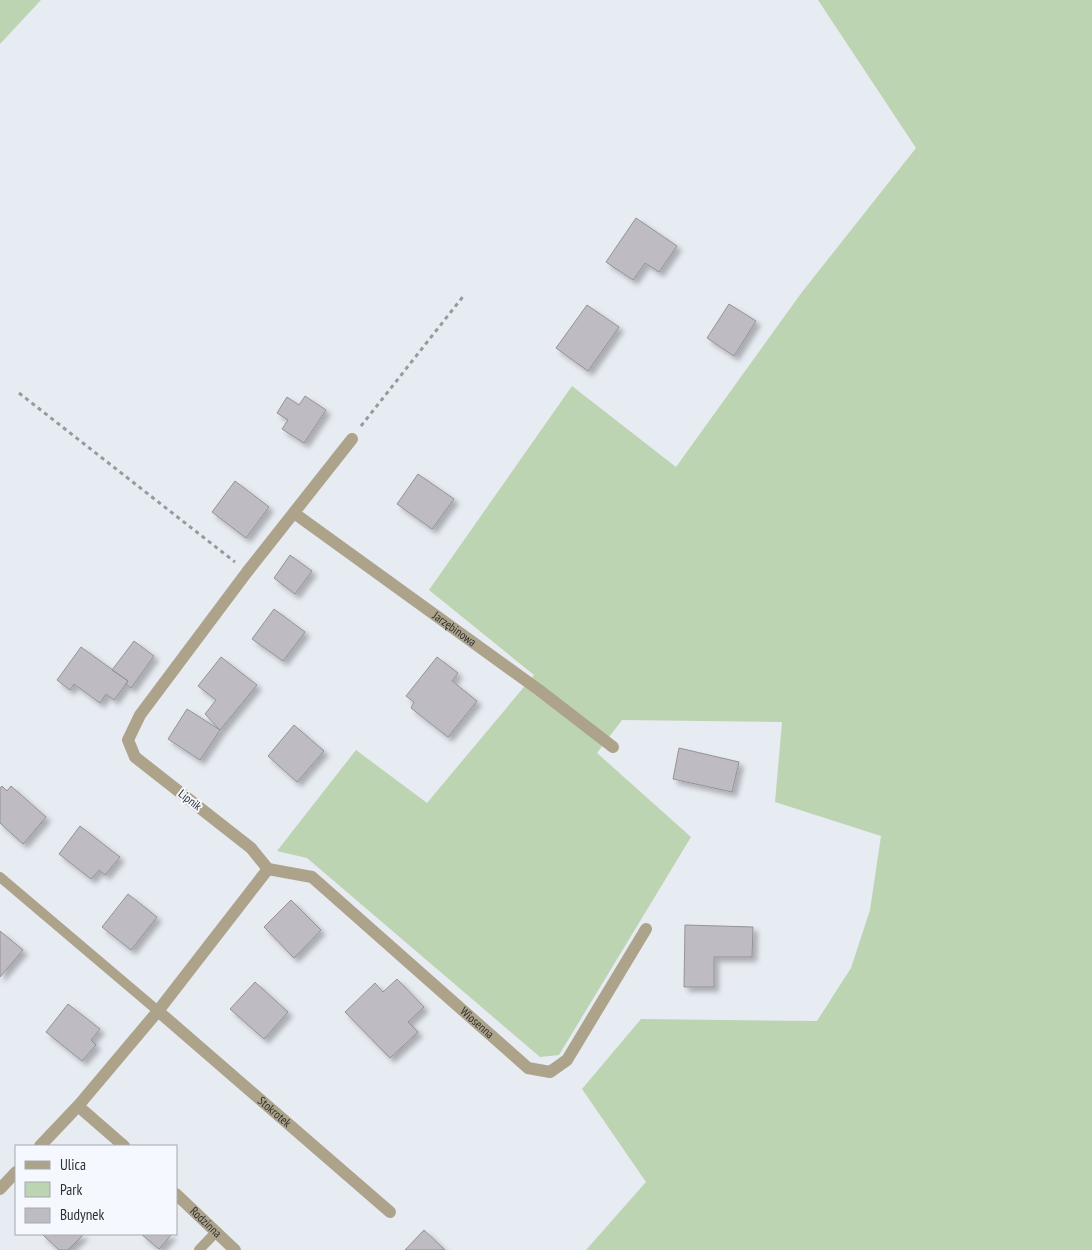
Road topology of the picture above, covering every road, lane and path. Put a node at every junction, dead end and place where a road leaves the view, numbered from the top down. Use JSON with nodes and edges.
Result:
{"nodes":[{"id":1,"x":465,"y":294,"type":"dead end"},
{"id":2,"x":19,"y":393,"type":"dead end"},
{"id":3,"x":352,"y":439,"type":"joint"},
{"id":4,"x":294,"y":513,"type":"junction"},
{"id":5,"x":247,"y":572,"type":"junction"},
{"id":6,"x":613,"y":747,"type":"dead end"},
{"id":7,"x":268,"y":869,"type":"junction"},
{"id":8,"x":0,"y":876,"type":"edge"},
{"id":9,"x":646,"y":929,"type":"dead end"},
{"id":10,"x":158,"y":1011,"type":"junction"},
{"id":11,"x":78,"y":1106,"type":"junction"},
{"id":12,"x":41,"y":1145,"type":"edge"},
{"id":13,"x":123,"y":1145,"type":"edge"},
{"id":14,"x":15,"y":1173,"type":"edge"},
{"id":15,"x":0,"y":1189,"type":"edge"},
{"id":16,"x":178,"y":1196,"type":"edge"},
{"id":17,"x":390,"y":1212,"type":"dead end"},
{"id":18,"x":216,"y":1232,"type":"junction"},
{"id":19,"x":199,"y":1250,"type":"edge"},
{"id":20,"x":235,"y":1250,"type":"edge"}],
"edges":[{"from":1,"to":3,"type":"path"},
{"from":2,"to":5,"type":"path"},
{"from":3,"to":4,"type":"street","name":"Lipnik"},
{"from":4,"to":5,"type":"street","name":"Lipnik"},
{"from":4,"to":6,"type":"street","name":"Jarzębinowa"},
{"from":5,"to":7,"type":"street","name":"Lipnik"},
{"from":7,"to":9,"type":"street","name":"Wiosenna"},
{"from":7,"to":10,"type":"street"},
{"from":8,"to":10,"type":"lane"},
{"from":10,"to":11,"type":"street"},
{"from":10,"to":17,"type":"street","name":"Stokrotek"},
{"from":11,"to":12,"type":"street"},
{"from":11,"to":13,"type":"street"},
{"from":14,"to":15,"type":"street"},
{"from":16,"to":18,"type":"street","name":"Rodzinna"},
{"from":18,"to":19,"type":"lane"},
{"from":18,"to":20,"type":"street","name":"Rodzinna"}]}
